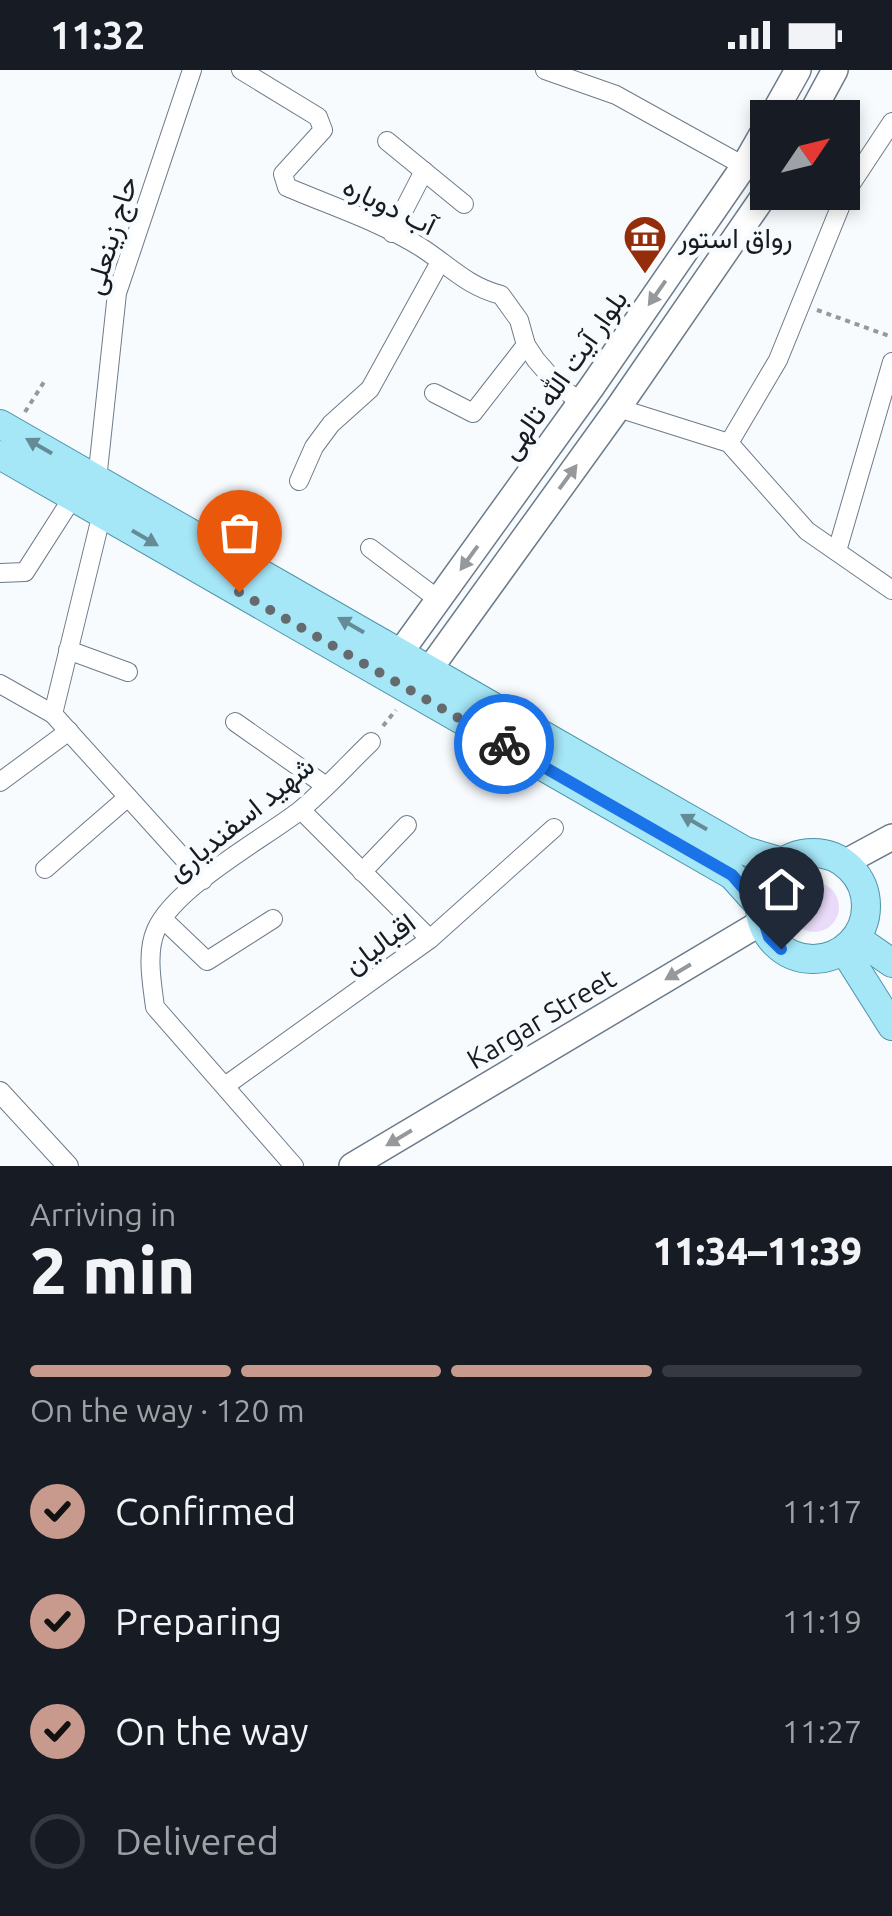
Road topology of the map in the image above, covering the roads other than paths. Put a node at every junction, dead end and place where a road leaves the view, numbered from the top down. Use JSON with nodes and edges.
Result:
{"nodes":[{"id":1,"x":192,"y":70,"type":"edge"},
{"id":2,"x":242,"y":70,"type":"edge"},
{"id":3,"x":544,"y":70,"type":"edge"},
{"id":4,"x":798,"y":70,"type":"edge"},
{"id":5,"x":835,"y":70,"type":"edge"},
{"id":6,"x":781,"y":100,"type":"edge"},
{"id":7,"x":819,"y":100,"type":"edge"},
{"id":8,"x":892,"y":122,"type":"edge"},
{"id":9,"x":387,"y":140,"type":"dead end"},
{"id":10,"x":750,"y":155,"type":"edge"},
{"id":11,"x":744,"y":166,"type":"junction"},
{"id":12,"x":424,"y":171,"type":"junction"},
{"id":13,"x":464,"y":204,"type":"dead end"},
{"id":14,"x":754,"y":210,"type":"edge"},
{"id":15,"x":392,"y":232,"type":"junction"},
{"id":16,"x":440,"y":262,"type":"junction"},
{"id":17,"x":526,"y":345,"type":"junction"},
{"id":18,"x":892,"y":362,"type":"edge"},
{"id":19,"x":434,"y":393,"type":"dead end"},
{"id":20,"x":581,"y":403,"type":"junction"},
{"id":21,"x":618,"y":408,"type":"junction"},
{"id":22,"x":5,"y":437,"type":"edge"},
{"id":23,"x":728,"y":444,"type":"junction"},
{"id":24,"x":97,"y":480,"type":"junction"},
{"id":25,"x":299,"y":481,"type":"dead end"},
{"id":26,"x":73,"y":497,"type":"junction"},
{"id":27,"x":102,"y":513,"type":"junction"},
{"id":28,"x":370,"y":548,"type":"dead end"},
{"id":29,"x":836,"y":551,"type":"junction"},
{"id":30,"x":0,"y":573,"type":"edge"},
{"id":31,"x":890,"y":583,"type":"edge"},
{"id":32,"x":438,"y":600,"type":"junction"},
{"id":33,"x":68,"y":650,"type":"junction"},
{"id":34,"x":400,"y":653,"type":"junction"},
{"id":35,"x":128,"y":672,"type":"dead end"},
{"id":36,"x":420,"y":680,"type":"junction"},
{"id":37,"x":0,"y":684,"type":"edge"},
{"id":38,"x":53,"y":714,"type":"junction"},
{"id":39,"x":234,"y":722,"type":"dead end"},
{"id":40,"x":68,"y":731,"type":"junction"},
{"id":41,"x":371,"y":742,"type":"road end"},
{"id":42,"x":0,"y":782,"type":"edge"},
{"id":43,"x":326,"y":786,"type":"junction"},
{"id":44,"x":128,"y":798,"type":"junction"},
{"id":45,"x":300,"y":810,"type":"junction"},
{"id":46,"x":407,"y":825,"type":"dead end"},
{"id":47,"x":554,"y":828,"type":"dead end"},
{"id":48,"x":892,"y":836,"type":"edge"},
{"id":49,"x":782,"y":862,"type":"junction"},
{"id":50,"x":844,"y":863,"type":"junction"},
{"id":51,"x":45,"y":869,"type":"dead end"},
{"id":52,"x":362,"y":872,"type":"junction"},
{"id":53,"x":202,"y":880,"type":"junction"},
{"id":54,"x":864,"y":890,"type":"junction"},
{"id":55,"x":760,"y":914,"type":"junction"},
{"id":56,"x":892,"y":915,"type":"edge"},
{"id":57,"x":273,"y":919,"type":"dead end"},
{"id":58,"x":164,"y":920,"type":"junction"},
{"id":59,"x":430,"y":940,"type":"junction"},
{"id":60,"x":850,"y":944,"type":"junction"},
{"id":61,"x":892,"y":963,"type":"edge"},
{"id":62,"x":892,"y":1026,"type":"edge"},
{"id":63,"x":225,"y":1086,"type":"junction"},
{"id":64,"x":0,"y":1092,"type":"edge"},
{"id":65,"x":68,"y":1166,"type":"edge"},
{"id":66,"x":294,"y":1166,"type":"edge"},
{"id":67,"x":352,"y":1166,"type":"edge"}],
"edges":[{"from":1,"to":24,"type":"street","name":"حاج زینعلی"},
{"from":2,"to":15,"type":"street","name":"آب دوباره"},
{"from":3,"to":11,"type":"street"},
{"from":4,"to":6,"type":"main road","name":"بلوار آیت الله تالهی"},
{"from":5,"to":7,"type":"main road"},
{"from":8,"to":23,"type":"street"},
{"from":9,"to":12,"type":"street"},
{"from":10,"to":11,"type":"main road","name":"بلوار آیت الله تالهی"},
{"from":11,"to":20,"type":"main road","name":"بلوار آیت الله تالهی","one_way":true},
{"from":12,"to":13,"type":"street"},
{"from":12,"to":15,"type":"street"},
{"from":14,"to":21,"type":"main road"},
{"from":15,"to":16,"type":"street","name":"آب دوباره"},
{"from":16,"to":17,"type":"street","name":"آب دوباره"},
{"from":16,"to":25,"type":"street"},
{"from":17,"to":19,"type":"street"},
{"from":17,"to":20,"type":"street","name":"آب دوباره"},
{"from":18,"to":29,"type":"street"},
{"from":20,"to":21,"type":"main road"},
{"from":20,"to":32,"type":"main road","name":"بلوار آیت الله تالهی","one_way":true},
{"from":21,"to":23,"type":"street"},
{"from":36,"to":21,"type":"main road","one_way":true},
{"from":24,"to":22,"type":"main road","one_way":true},
{"from":22,"to":26,"type":"main road"},
{"from":23,"to":29,"type":"street"},
{"from":34,"to":24,"type":"main road","one_way":true},
{"from":26,"to":27,"type":"main road"},
{"from":26,"to":30,"type":"street"},
{"from":27,"to":33,"type":"street"},
{"from":27,"to":36,"type":"main road","one_way":true},
{"from":28,"to":32,"type":"street"},
{"from":29,"to":31,"type":"street"},
{"from":32,"to":34,"type":"main road","name":"بلوار آیت الله تالهی"},
{"from":33,"to":35,"type":"street"},
{"from":33,"to":38,"type":"street"},
{"from":34,"to":36,"type":"main road"},
{"from":49,"to":36,"type":"main road","one_way":true},
{"from":36,"to":55,"type":"main road"},
{"from":37,"to":38,"type":"street"},
{"from":38,"to":40,"type":"street"},
{"from":39,"to":43,"type":"street"},
{"from":40,"to":42,"type":"street"},
{"from":40,"to":44,"type":"street"},
{"from":41,"to":43,"type":"street","name":"شهید اسفندیاری"},
{"from":43,"to":45,"type":"street","name":"شهید اسفندیاری"},
{"from":44,"to":51,"type":"street"},
{"from":44,"to":53,"type":"street"},
{"from":45,"to":52,"type":"street"},
{"from":45,"to":53,"type":"street","name":"شهید اسفندیاری"},
{"from":46,"to":52,"type":"street"},
{"from":47,"to":59,"type":"street","name":"اقبالیان"},
{"from":48,"to":50,"type":"main road"},
{"from":49,"to":50,"type":"main road"},
{"from":49,"to":55,"type":"main road"},
{"from":50,"to":54,"type":"main road"},
{"from":52,"to":59,"type":"street"},
{"from":53,"to":58,"type":"street","name":"شهید اسفندیاری"},
{"from":54,"to":56,"type":"main road"},
{"from":54,"to":60,"type":"main road"},
{"from":55,"to":60,"type":"main road"},
{"from":55,"to":67,"type":"main road","name":"Kargar Street","one_way":true},
{"from":57,"to":58,"type":"street"},
{"from":58,"to":63,"type":"street","name":"شهید اسفندیاری"},
{"from":59,"to":63,"type":"street","name":"اقبالیان"},
{"from":60,"to":61,"type":"main road"},
{"from":60,"to":62,"type":"main road"},
{"from":63,"to":66,"type":"street"},
{"from":64,"to":65,"type":"street"}]}
